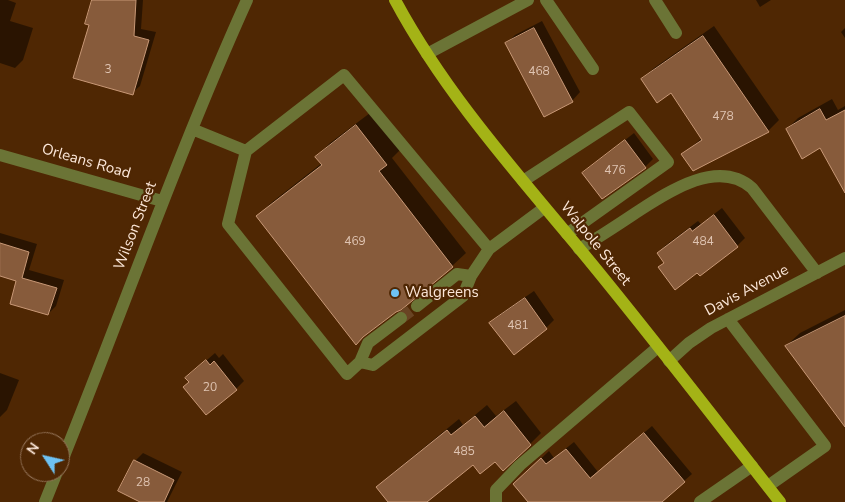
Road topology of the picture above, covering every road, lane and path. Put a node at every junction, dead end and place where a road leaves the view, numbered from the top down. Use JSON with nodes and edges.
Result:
{"nodes":[{"id":1,"x":247,"y":0,"type":"edge"},
{"id":2,"x":396,"y":0,"type":"edge"},
{"id":3,"x":528,"y":0,"type":"edge"},
{"id":4,"x":546,"y":0,"type":"edge"},
{"id":5,"x":655,"y":0,"type":"edge"},
{"id":6,"x":676,"y":33,"type":"dead end"},
{"id":7,"x":427,"y":54,"type":"junction"},
{"id":8,"x":593,"y":69,"type":"dead end"},
{"id":9,"x":192,"y":129,"type":"junction"},
{"id":10,"x":246,"y":151,"type":"junction"},
{"id":11,"x":0,"y":155,"type":"edge"},
{"id":12,"x":523,"y":181,"type":"junction"},
{"id":13,"x":162,"y":201,"type":"junction"},
{"id":14,"x":544,"y":208,"type":"junction"},
{"id":15,"x":567,"y":234,"type":"junction"},
{"id":16,"x":489,"y":249,"type":"junction"},
{"id":17,"x":579,"y":249,"type":"junction"},
{"id":18,"x":845,"y":258,"type":"edge"},
{"id":19,"x":817,"y":273,"type":"junction"},
{"id":20,"x":471,"y":276,"type":"junction"},
{"id":21,"x":417,"y":306,"type":"tunnel mouth"},
{"id":22,"x":401,"y":318,"type":"tunnel mouth"},
{"id":23,"x":728,"y":319,"type":"junction"},
{"id":24,"x":658,"y":347,"type":"junction"},
{"id":25,"x":669,"y":361,"type":"junction"},
{"id":26,"x":360,"y":362,"type":"junction"},
{"id":27,"x":70,"y":441,"type":"edge"},
{"id":28,"x":752,"y":466,"type":"junction"},
{"id":29,"x":53,"y":482,"type":"edge"},
{"id":30,"x":768,"y":486,"type":"junction"},
{"id":31,"x":45,"y":502,"type":"edge"},
{"id":32,"x":496,"y":502,"type":"edge"},
{"id":33,"x":700,"y":502,"type":"edge"},
{"id":34,"x":780,"y":502,"type":"edge"}],
"edges":[{"from":1,"to":9,"type":"street","name":"Wilson Street"},
{"from":2,"to":7,"type":"main road","name":"Walpole Street"},
{"from":3,"to":7,"type":"street"},
{"from":4,"to":8,"type":"street"},
{"from":5,"to":6,"type":"street"},
{"from":7,"to":12,"type":"main road","name":"Walpole Street"},
{"from":9,"to":10,"type":"street"},
{"from":9,"to":13,"type":"street","name":"Wilson Street"},
{"from":10,"to":16,"type":"street"},
{"from":10,"to":26,"type":"street"},
{"from":11,"to":13,"type":"street","name":"Orleans Road"},
{"from":12,"to":14,"type":"main road","name":"Walpole Street"},
{"from":12,"to":15,"type":"street"},
{"from":13,"to":27,"type":"street","name":"Wilson Street"},
{"from":14,"to":15,"type":"main road","name":"Walpole Street"},
{"from":14,"to":16,"type":"street"},
{"from":15,"to":17,"type":"main road","name":"Walpole Street"},
{"from":16,"to":20,"type":"street"},
{"from":17,"to":19,"type":"street"},
{"from":17,"to":24,"type":"main road","name":"Walpole Street"},
{"from":18,"to":19,"type":"street","name":"Davis Avenue"},
{"from":19,"to":23,"type":"street","name":"Davis Avenue"},
{"from":20,"to":21,"type":"street"},
{"from":20,"to":26,"type":"street"},
{"from":22,"to":26,"type":"street"},
{"from":23,"to":25,"type":"street","name":"Davis Avenue"},
{"from":23,"to":30,"type":"street"},
{"from":24,"to":25,"type":"main road","name":"Walpole Street"},
{"from":24,"to":32,"type":"street"},
{"from":25,"to":28,"type":"main road","name":"Walpole Street"},
{"from":28,"to":30,"type":"main road","name":"Walpole Street"},
{"from":28,"to":33,"type":"street"},
{"from":29,"to":31,"type":"street"},
{"from":30,"to":34,"type":"main road","name":"Walpole Street"}]}
